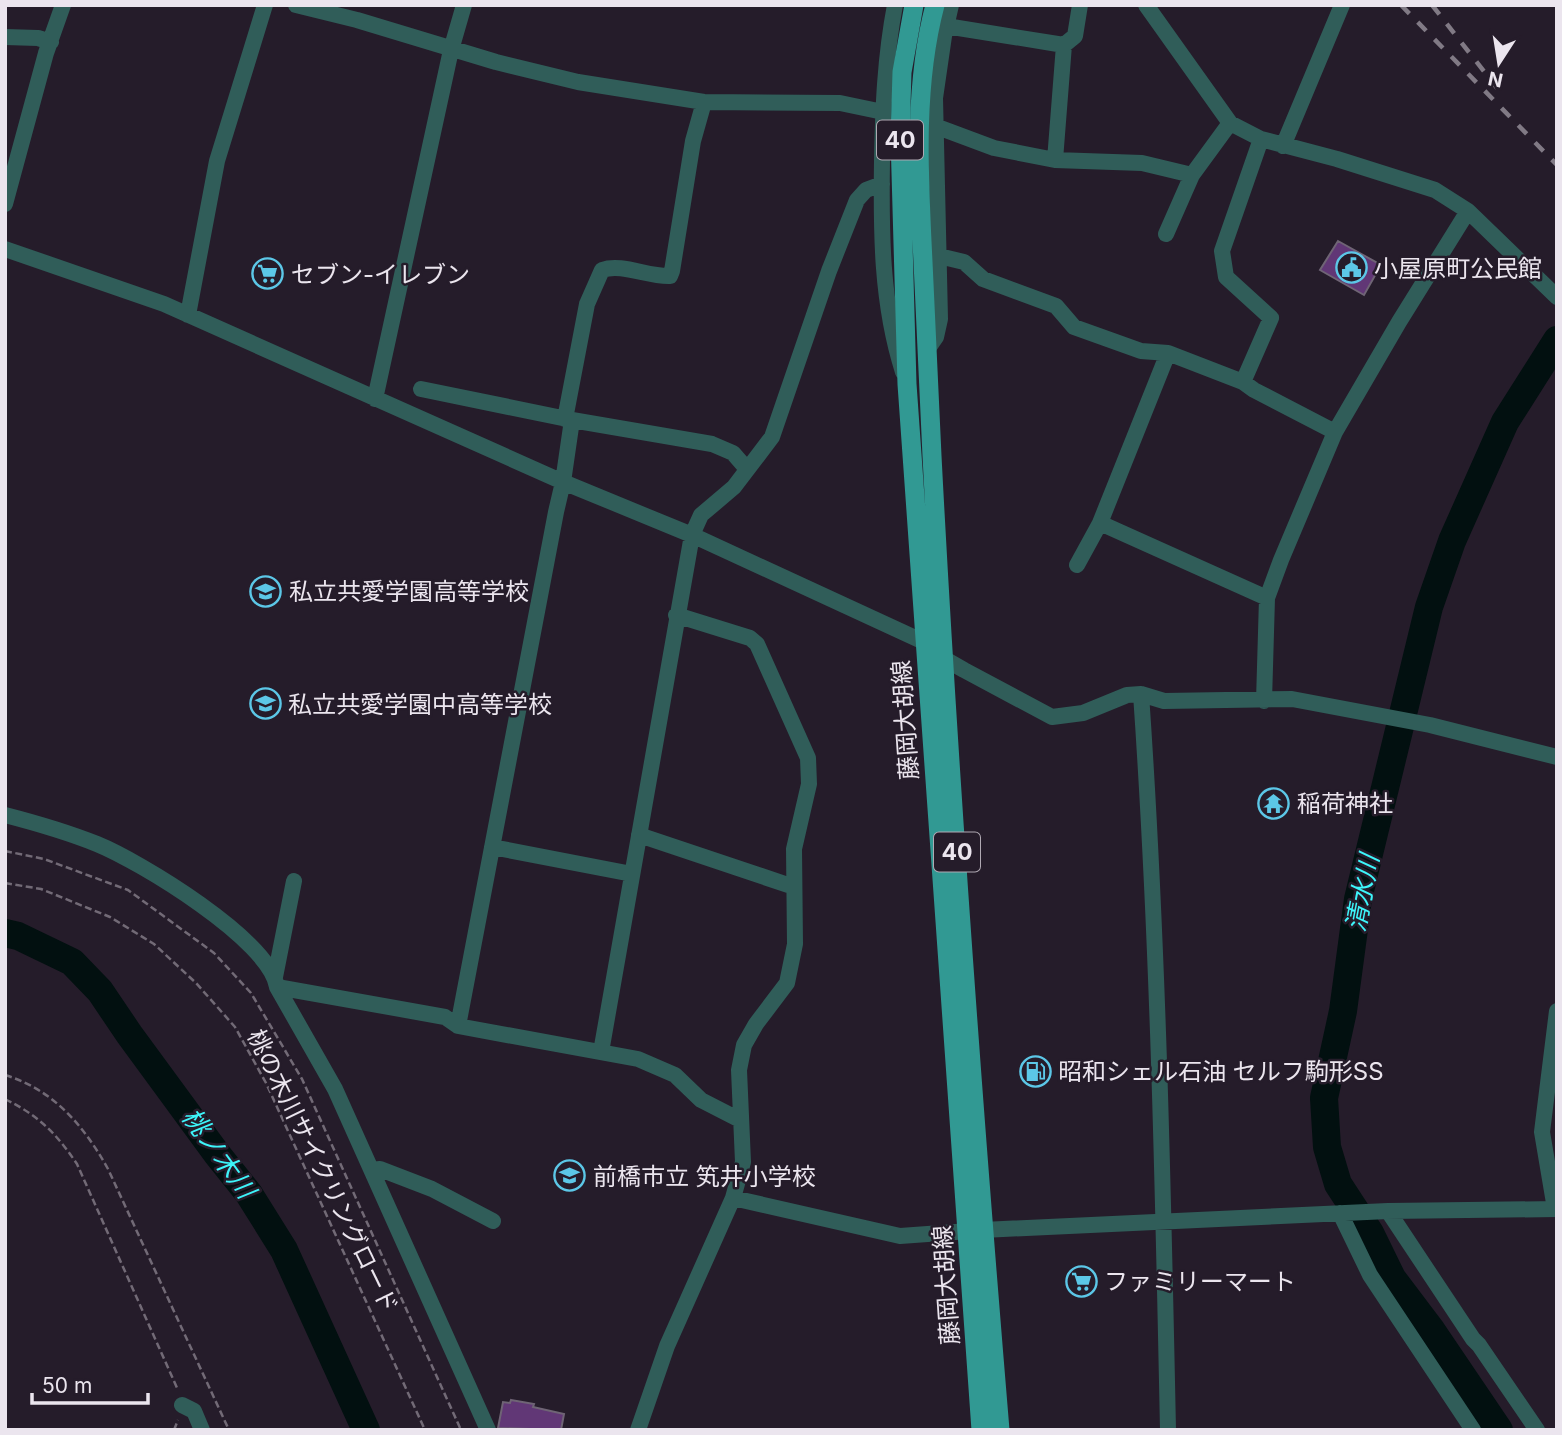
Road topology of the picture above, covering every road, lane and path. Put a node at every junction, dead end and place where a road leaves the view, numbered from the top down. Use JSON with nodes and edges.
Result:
{"nodes":[{"id":1,"x":62,"y":5,"type":"edge"},
{"id":2,"x":264,"y":5,"type":"edge"},
{"id":3,"x":296,"y":5,"type":"edge"},
{"id":4,"x":464,"y":5,"type":"edge"},
{"id":5,"x":895,"y":5,"type":"edge"},
{"id":6,"x":1080,"y":5,"type":"edge"},
{"id":7,"x":1146,"y":5,"type":"edge"},
{"id":8,"x":1342,"y":5,"type":"edge"},
{"id":9,"x":914,"y":6,"type":"edge"},
{"id":10,"x":940,"y":7,"type":"edge"},
{"id":11,"x":946,"y":26,"type":"junction"},
{"id":12,"x":5,"y":37,"type":"edge"},
{"id":13,"x":51,"y":42,"type":"junction"},
{"id":14,"x":1064,"y":45,"type":"junction"},
{"id":15,"x":451,"y":50,"type":"junction"},
{"id":16,"x":704,"y":102,"type":"junction"},
{"id":17,"x":883,"y":112,"type":"junction"},
{"id":18,"x":1230,"y":123,"type":"junction"},
{"id":19,"x":935,"y":126,"type":"junction"},
{"id":20,"x":1261,"y":139,"type":"junction"},
{"id":21,"x":1283,"y":146,"type":"junction"},
{"id":22,"x":11,"y":152,"type":"edge"},
{"id":23,"x":1055,"y":160,"type":"junction"},
{"id":24,"x":1192,"y":175,"type":"junction"},
{"id":25,"x":882,"y":184,"type":"junction"},
{"id":26,"x":5,"y":204,"type":"edge"},
{"id":27,"x":1468,"y":211,"type":"junction"},
{"id":28,"x":1166,"y":234,"type":"dead end"},
{"id":29,"x":5,"y":248,"type":"edge"},
{"id":30,"x":939,"y":261,"type":"junction"},
{"id":31,"x":1557,"y":297,"type":"edge"},
{"id":32,"x":188,"y":315,"type":"junction"},
{"id":33,"x":927,"y":350,"type":"junction"},
{"id":34,"x":1168,"y":353,"type":"junction"},
{"id":35,"x":1243,"y":382,"type":"junction"},
{"id":36,"x":907,"y":384,"type":"junction"},
{"id":37,"x":421,"y":389,"type":"dead end"},
{"id":38,"x":375,"y":399,"type":"junction"},
{"id":39,"x":569,"y":420,"type":"junction"},
{"id":40,"x":1335,"y":432,"type":"junction"},
{"id":41,"x":746,"y":468,"type":"junction"},
{"id":42,"x":563,"y":482,"type":"junction"},
{"id":43,"x":1100,"y":523,"type":"junction"},
{"id":44,"x":692,"y":535,"type":"junction"},
{"id":45,"x":1077,"y":565,"type":"dead end"},
{"id":46,"x":1267,"y":598,"type":"junction"},
{"id":47,"x":676,"y":615,"type":"junction"},
{"id":48,"x":924,"y":642,"type":"junction"},
{"id":49,"x":943,"y":658,"type":"junction"},
{"id":50,"x":1141,"y":695,"type":"junction"},
{"id":51,"x":1264,"y":701,"type":"junction"},
{"id":52,"x":1557,"y":757,"type":"edge"},
{"id":53,"x":5,"y":815,"type":"edge"},
{"id":54,"x":639,"y":835,"type":"junction"},
{"id":55,"x":492,"y":847,"type":"junction"},
{"id":56,"x":5,"y":851,"type":"edge"},
{"id":57,"x":632,"y":874,"type":"junction"},
{"id":58,"x":294,"y":881,"type":"dead end"},
{"id":59,"x":5,"y":883,"type":"edge"},
{"id":60,"x":794,"y":887,"type":"junction"},
{"id":61,"x":276,"y":982,"type":"junction"},
{"id":62,"x":1557,"y":1011,"type":"edge"},
{"id":63,"x":458,"y":1026,"type":"junction"},
{"id":64,"x":601,"y":1052,"type":"junction"},
{"id":65,"x":1554,"y":1064,"type":"edge"},
{"id":66,"x":5,"y":1074,"type":"edge"},
{"id":67,"x":5,"y":1099,"type":"edge"},
{"id":68,"x":740,"y":1119,"type":"junction"},
{"id":69,"x":372,"y":1170,"type":"junction"},
{"id":70,"x":733,"y":1198,"type":"junction"},
{"id":71,"x":1556,"y":1209,"type":"edge"},
{"id":72,"x":1388,"y":1211,"type":"junction"},
{"id":73,"x":1340,"y":1213,"type":"junction"},
{"id":74,"x":493,"y":1221,"type":"dead end"},
{"id":75,"x":1163,"y":1221,"type":"junction"},
{"id":76,"x":975,"y":1231,"type":"junction"},
{"id":77,"x":182,"y":1405,"type":"junction"},
{"id":78,"x":174,"y":1430,"type":"edge"},
{"id":79,"x":202,"y":1430,"type":"edge"},
{"id":80,"x":229,"y":1430,"type":"edge"},
{"id":81,"x":425,"y":1430,"type":"edge"},
{"id":82,"x":461,"y":1430,"type":"edge"},
{"id":83,"x":488,"y":1430,"type":"edge"},
{"id":84,"x":638,"y":1430,"type":"edge"},
{"id":85,"x":981,"y":1430,"type":"edge"},
{"id":86,"x":1000,"y":1430,"type":"edge"},
{"id":87,"x":1168,"y":1430,"type":"edge"},
{"id":88,"x":1474,"y":1430,"type":"edge"},
{"id":89,"x":1536,"y":1430,"type":"edge"}],
"edges":[{"from":1,"to":13,"type":"street"},
{"from":2,"to":32,"type":"street"},
{"from":3,"to":15,"type":"street"},
{"from":4,"to":15,"type":"street"},
{"from":5,"to":17,"type":"street"},
{"from":6,"to":14,"type":"street"},
{"from":7,"to":18,"type":"street"},
{"from":8,"to":21,"type":"street"},
{"from":9,"to":36,"type":"main road","name":"藤岡大胡線","number":"40"},
{"from":10,"to":11,"type":"street"},
{"from":10,"to":33,"type":"main road","name":"藤岡大胡線","number":"40"},
{"from":11,"to":14,"type":"street"},
{"from":11,"to":19,"type":"street"},
{"from":12,"to":13,"type":"street"},
{"from":13,"to":22,"type":"street"},
{"from":14,"to":23,"type":"street"},
{"from":15,"to":16,"type":"street"},
{"from":15,"to":38,"type":"street"},
{"from":16,"to":17,"type":"street"},
{"from":16,"to":39,"type":"street"},
{"from":17,"to":25,"type":"street"},
{"from":18,"to":20,"type":"street"},
{"from":18,"to":24,"type":"street"},
{"from":19,"to":23,"type":"street"},
{"from":19,"to":30,"type":"street"},
{"from":20,"to":21,"type":"street"},
{"from":20,"to":35,"type":"street"},
{"from":21,"to":27,"type":"street"},
{"from":22,"to":26,"type":"street"},
{"from":23,"to":24,"type":"street"},
{"from":24,"to":28,"type":"street"},
{"from":25,"to":36,"type":"street"},
{"from":25,"to":41,"type":"street"},
{"from":27,"to":31,"type":"street"},
{"from":27,"to":40,"type":"street"},
{"from":29,"to":32,"type":"street"},
{"from":30,"to":33,"type":"street"},
{"from":30,"to":34,"type":"street"},
{"from":32,"to":38,"type":"street"},
{"from":33,"to":49,"type":"main road","name":"藤岡大胡線","number":"40"},
{"from":34,"to":35,"type":"street"},
{"from":34,"to":43,"type":"street"},
{"from":35,"to":40,"type":"street"},
{"from":36,"to":48,"type":"main road","name":"藤岡大胡線","number":"40"},
{"from":37,"to":39,"type":"street"},
{"from":38,"to":42,"type":"street"},
{"from":39,"to":41,"type":"street"},
{"from":39,"to":42,"type":"street"},
{"from":40,"to":46,"type":"street"},
{"from":41,"to":44,"type":"street"},
{"from":42,"to":44,"type":"street"},
{"from":42,"to":55,"type":"street"},
{"from":43,"to":45,"type":"street"},
{"from":43,"to":46,"type":"street"},
{"from":44,"to":47,"type":"street"},
{"from":44,"to":48,"type":"street"},
{"from":46,"to":51,"type":"street"},
{"from":47,"to":54,"type":"street"},
{"from":47,"to":60,"type":"street"},
{"from":48,"to":49,"type":"street"},
{"from":48,"to":76,"type":"main road","name":"藤岡大胡線","number":"40"},
{"from":49,"to":50,"type":"street"},
{"from":49,"to":76,"type":"main road","name":"藤岡大胡線","number":"40"},
{"from":50,"to":51,"type":"street"},
{"from":50,"to":75,"type":"street"},
{"from":51,"to":52,"type":"street"},
{"from":53,"to":61,"type":"street"},
{"from":54,"to":57,"type":"street"},
{"from":54,"to":60,"type":"street"},
{"from":55,"to":57,"type":"street"},
{"from":55,"to":63,"type":"street"},
{"from":56,"to":82,"type":"path"},
{"from":57,"to":64,"type":"street"},
{"from":58,"to":61,"type":"street"},
{"from":59,"to":81,"type":"path","name":"桃の木川サイクリングロード"},
{"from":60,"to":68,"type":"street"},
{"from":61,"to":63,"type":"street"},
{"from":61,"to":69,"type":"street"},
{"from":62,"to":65,"type":"street"},
{"from":63,"to":64,"type":"street"},
{"from":64,"to":68,"type":"street"},
{"from":65,"to":71,"type":"street"},
{"from":66,"to":80,"type":"path"},
{"from":67,"to":77,"type":"path"},
{"from":68,"to":70,"type":"street"},
{"from":69,"to":74,"type":"street"},
{"from":69,"to":83,"type":"street"},
{"from":70,"to":76,"type":"street"},
{"from":70,"to":84,"type":"street"},
{"from":71,"to":72,"type":"street"},
{"from":72,"to":73,"type":"street"},
{"from":72,"to":89,"type":"street"},
{"from":73,"to":75,"type":"street"},
{"from":73,"to":88,"type":"street"},
{"from":75,"to":76,"type":"street"},
{"from":75,"to":87,"type":"street"},
{"from":76,"to":85,"type":"main road","name":"藤岡大胡線","number":"40"},
{"from":76,"to":86,"type":"main road","name":"藤岡大胡線","number":"40"},
{"from":77,"to":78,"type":"path"},
{"from":77,"to":79,"type":"street"}]}
